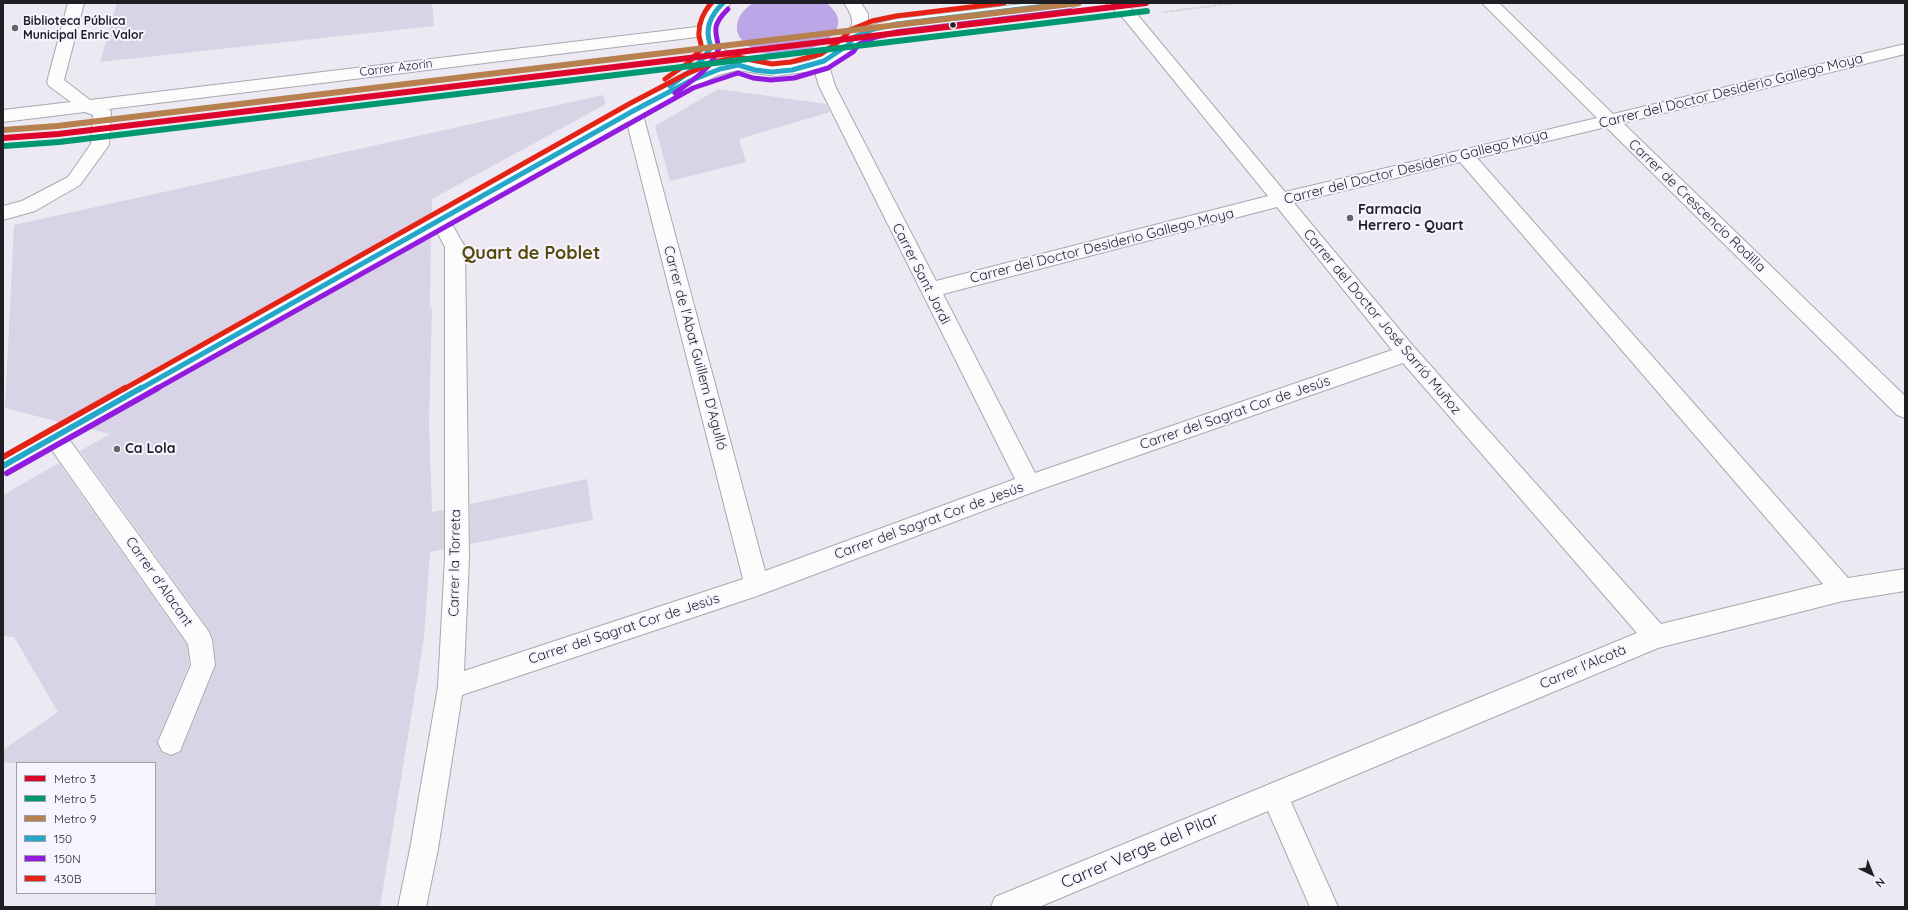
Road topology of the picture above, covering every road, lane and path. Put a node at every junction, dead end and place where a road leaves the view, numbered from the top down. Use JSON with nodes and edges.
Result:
{"nodes":[{"id":1,"x":76,"y":3,"type":"edge"},
{"id":2,"x":724,"y":3,"type":"edge"},
{"id":3,"x":852,"y":3,"type":"edge"},
{"id":4,"x":1070,"y":3,"type":"edge"},
{"id":5,"x":1114,"y":3,"type":"edge"},
{"id":6,"x":1237,"y":3,"type":"edge"},
{"id":7,"x":1490,"y":3,"type":"edge"},
{"id":8,"x":1130,"y":16,"type":"junction"},
{"id":9,"x":705,"y":31,"type":"junction"},
{"id":10,"x":854,"y":37,"type":"junction"},
{"id":11,"x":711,"y":47,"type":"junction"},
{"id":12,"x":1905,"y":49,"type":"edge"},
{"id":13,"x":824,"y":61,"type":"junction"},
{"id":14,"x":738,"y":65,"type":"junction"},
{"id":15,"x":87,"y":106,"type":"junction"},
{"id":16,"x":632,"y":111,"type":"junction"},
{"id":17,"x":3,"y":116,"type":"edge"},
{"id":18,"x":1610,"y":120,"type":"junction"},
{"id":19,"x":1464,"y":154,"type":"junction"},
{"id":20,"x":1280,"y":200,"type":"junction"},
{"id":21,"x":3,"y":213,"type":"edge"},
{"id":22,"x":439,"y":219,"type":"junction"},
{"id":23,"x":929,"y":290,"type":"junction"},
{"id":24,"x":1407,"y":353,"type":"junction"},
{"id":25,"x":1904,"y":407,"type":"edge"},
{"id":26,"x":55,"y":437,"type":"junction"},
{"id":27,"x":3,"y":466,"type":"edge"},
{"id":28,"x":1029,"y":484,"type":"junction"},
{"id":29,"x":1905,"y":580,"type":"edge"},
{"id":30,"x":757,"y":585,"type":"junction"},
{"id":31,"x":1843,"y":590,"type":"junction"},
{"id":32,"x":1656,"y":637,"type":"junction"},
{"id":33,"x":451,"y":687,"type":"junction"},
{"id":34,"x":171,"y":742,"type":"dead end"},
{"id":35,"x":1274,"y":795,"type":"junction"},
{"id":36,"x":412,"y":907,"type":"edge"},
{"id":37,"x":1005,"y":907,"type":"edge"},
{"id":38,"x":1324,"y":907,"type":"edge"}],
"edges":[{"from":1,"to":15,"type":"street"},
{"from":2,"to":9,"type":"street"},
{"from":3,"to":10,"type":"street"},
{"from":4,"to":10,"type":"street"},
{"from":5,"to":8,"type":"street","name":"Carrer del Doctor José Sarrió Muñoz"},
{"from":6,"to":8,"type":"path"},
{"from":7,"to":18,"type":"street","name":"Carrer de Crescencio Rodilla"},
{"from":8,"to":20,"type":"street","name":"Carrer del Doctor José Sarrió Muñoz"},
{"from":9,"to":11,"type":"street"},
{"from":9,"to":15,"type":"street","name":"Carrer Azorín"},
{"from":10,"to":13,"type":"street"},
{"from":11,"to":14,"type":"street"},
{"from":11,"to":16,"type":"street"},
{"from":12,"to":18,"type":"street","name":"Carrer del Doctor Desiderio Gallego Moya"},
{"from":13,"to":14,"type":"street"},
{"from":13,"to":23,"type":"street","name":"Carrer Sant Jordi"},
{"from":14,"to":16,"type":"street"},
{"from":15,"to":17,"type":"street","name":"Carrer Azorín"},
{"from":15,"to":21,"type":"street"},
{"from":16,"to":22,"type":"street"},
{"from":16,"to":30,"type":"street","name":"Carrer de l'Abat Guillem D'Agulló"},
{"from":18,"to":19,"type":"street","name":"Carrer del Doctor Desiderio Gallego Moya"},
{"from":18,"to":25,"type":"street","name":"Carrer de Crescencio Rodilla"},
{"from":19,"to":20,"type":"street","name":"Carrer del Doctor Desiderio Gallego Moya"},
{"from":19,"to":31,"type":"street"},
{"from":20,"to":23,"type":"street","name":"Carrer del Doctor Desiderio Gallego Moya"},
{"from":20,"to":24,"type":"street","name":"Carrer del Doctor José Sarrió Muñoz"},
{"from":22,"to":26,"type":"street"},
{"from":22,"to":33,"type":"street","name":"Carrer la Torreta"},
{"from":23,"to":28,"type":"street","name":"Carrer Sant Jordi"},
{"from":24,"to":28,"type":"street","name":"Carrer del Sagrat Cor de Jesús"},
{"from":24,"to":32,"type":"street","name":"Carrer del Doctor José Sarrió Muñoz"},
{"from":26,"to":27,"type":"street"},
{"from":26,"to":34,"type":"street","name":"Carrer d'Alacant"},
{"from":28,"to":30,"type":"street","name":"Carrer del Sagrat Cor de Jesús"},
{"from":29,"to":31,"type":"street","name":"Carrer l'Alcotà"},
{"from":30,"to":33,"type":"street","name":"Carrer del Sagrat Cor de Jesús"},
{"from":31,"to":32,"type":"street","name":"Carrer l'Alcotà"},
{"from":32,"to":35,"type":"street","name":"Carrer l'Alcotà"},
{"from":33,"to":36,"type":"street","name":"Carrer la Torreta"},
{"from":35,"to":37,"type":"street","name":"Carrer Verge del Pilar"},
{"from":35,"to":38,"type":"street"}]}
